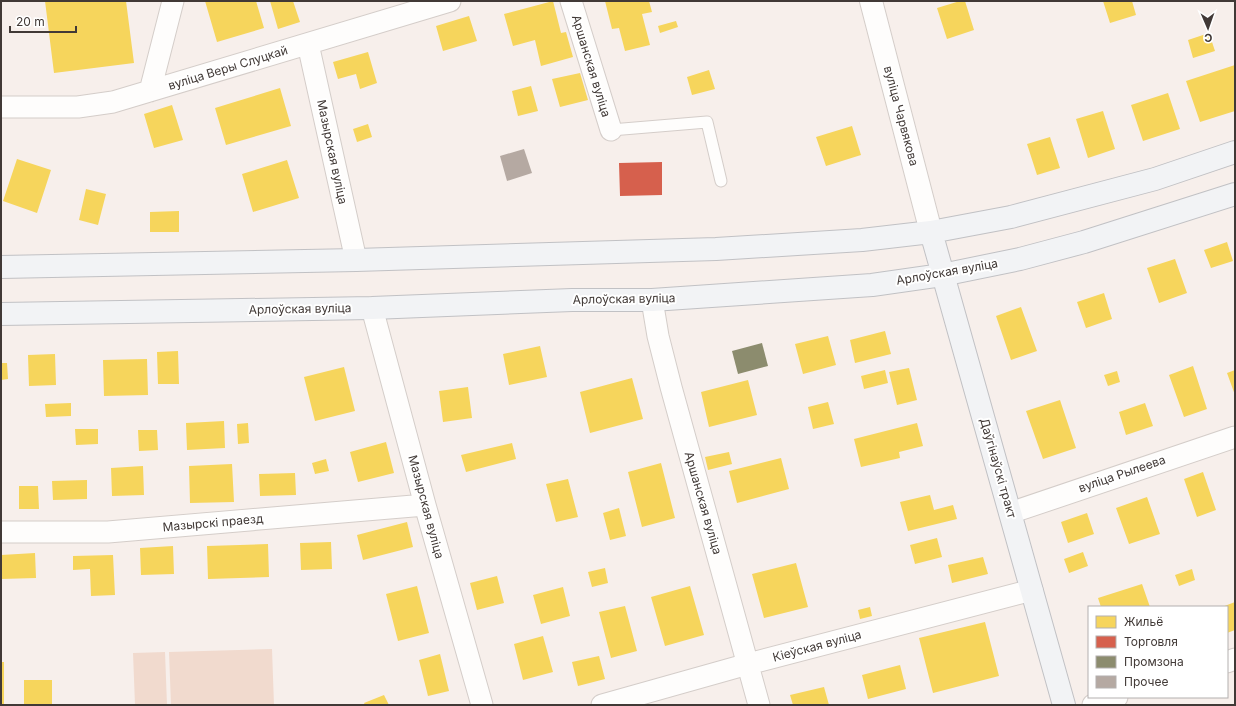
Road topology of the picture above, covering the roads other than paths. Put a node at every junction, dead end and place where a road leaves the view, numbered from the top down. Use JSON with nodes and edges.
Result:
{"nodes":[{"id":1,"x":173,"y":1,"type":"edge"},
{"id":2,"x":450,"y":1,"type":"edge"},
{"id":3,"x":571,"y":1,"type":"edge"},
{"id":4,"x":871,"y":1,"type":"edge"},
{"id":5,"x":308,"y":44,"type":"junction"},
{"id":6,"x":150,"y":91,"type":"junction"},
{"id":7,"x":1,"y":107,"type":"edge"},
{"id":8,"x":611,"y":130,"type":"joint"},
{"id":9,"x":1235,"y":152,"type":"edge"},
{"id":10,"x":721,"y":181,"type":"dead end"},
{"id":11,"x":1235,"y":194,"type":"edge"},
{"id":12,"x":931,"y":232,"type":"junction"},
{"id":13,"x":356,"y":260,"type":"junction"},
{"id":14,"x":1,"y":267,"type":"edge"},
{"id":15,"x":942,"y":275,"type":"junction"},
{"id":16,"x":652,"y":300,"type":"junction"},
{"id":17,"x":372,"y":308,"type":"junction"},
{"id":18,"x":1,"y":314,"type":"edge"},
{"id":19,"x":1235,"y":436,"type":"edge"},
{"id":20,"x":425,"y":505,"type":"junction"},
{"id":21,"x":1010,"y":513,"type":"junction"},
{"id":22,"x":1,"y":532,"type":"edge"},
{"id":23,"x":1032,"y":590,"type":"junction"},
{"id":24,"x":748,"y":664,"type":"junction"},
{"id":25,"x":1114,"y":698,"type":"edge"},
{"id":26,"x":482,"y":705,"type":"edge"},
{"id":27,"x":602,"y":705,"type":"edge"},
{"id":28,"x":759,"y":705,"type":"edge"},
{"id":29,"x":1064,"y":705,"type":"edge"},
{"id":30,"x":1093,"y":705,"type":"edge"}],
"edges":[{"from":1,"to":6,"type":"street"},
{"from":2,"to":5,"type":"street","name":"вуліца Веры Слуцкай"},
{"from":3,"to":8,"type":"street","name":"Аршанская вуліца"},
{"from":4,"to":12,"type":"main road","name":"вуліца Чарвякова"},
{"from":5,"to":6,"type":"street","name":"вуліца Веры Слуцкай"},
{"from":5,"to":13,"type":"street","name":"Мазырская вуліца"},
{"from":6,"to":7,"type":"street","name":"вуліца Веры Слуцкай"},
{"from":8,"to":10,"type":"lane"},
{"from":9,"to":12,"type":"main road"},
{"from":11,"to":15,"type":"main road","name":"Арлоўская вуліца"},
{"from":12,"to":13,"type":"main road"},
{"from":12,"to":15,"type":"main road","name":"Даўгінаўскі тракт"},
{"from":13,"to":14,"type":"main road"},
{"from":15,"to":16,"type":"main road","name":"Арлоўская вуліца"},
{"from":15,"to":21,"type":"main road","name":"Даўгінаўскі тракт"},
{"from":16,"to":17,"type":"main road","name":"Арлоўская вуліца"},
{"from":16,"to":24,"type":"street","name":"Аршанская вуліца"},
{"from":17,"to":18,"type":"main road","name":"Арлоўская вуліца"},
{"from":17,"to":20,"type":"street","name":"Мазырская вуліца"},
{"from":19,"to":21,"type":"street","name":"вуліца Рылеева"},
{"from":20,"to":22,"type":"street","name":"Мазырскі праезд"},
{"from":20,"to":26,"type":"street","name":"Мазырская вуліца"},
{"from":21,"to":23,"type":"main road","name":"Даўгінаўскі тракт"},
{"from":23,"to":24,"type":"street","name":"Кіеўская вуліца"},
{"from":23,"to":29,"type":"main road","name":"Даўгінаўскі тракт"},
{"from":24,"to":27,"type":"street","name":"Кіеўская вуліца"},
{"from":24,"to":28,"type":"street","name":"Аршанская вуліца"},
{"from":25,"to":30,"type":"street"}]}
